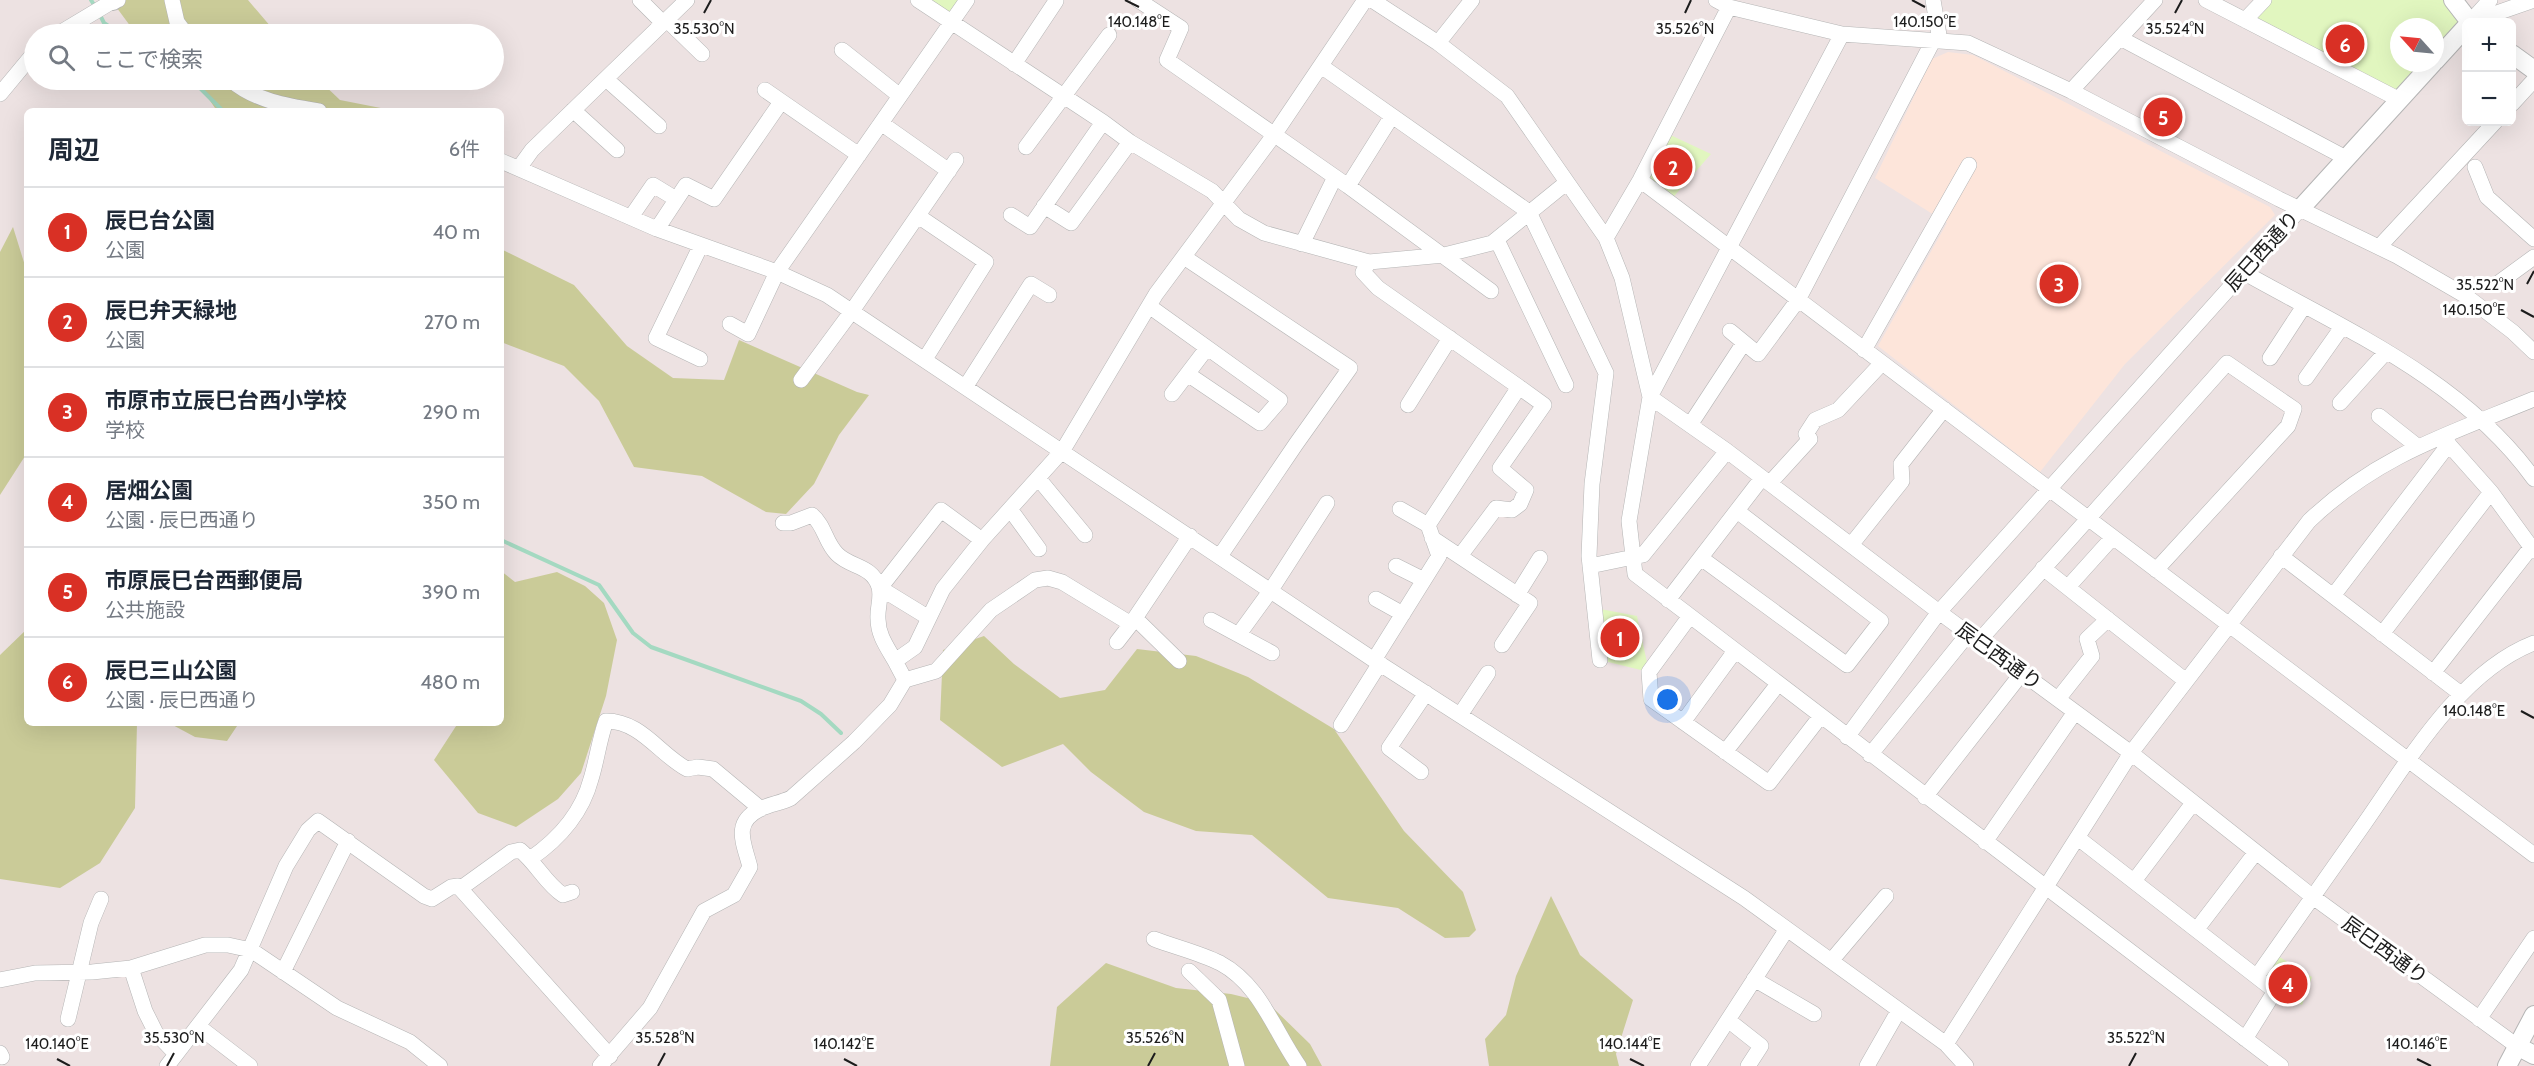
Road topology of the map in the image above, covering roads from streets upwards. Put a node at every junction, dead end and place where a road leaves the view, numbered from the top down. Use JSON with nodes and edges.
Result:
{"nodes":[{"id":1,"x":113,"y":0,"type":"edge"},
{"id":2,"x":118,"y":0,"type":"edge"},
{"id":3,"x":172,"y":0,"type":"edge"},
{"id":4,"x":640,"y":0,"type":"edge"},
{"id":5,"x":687,"y":0,"type":"edge"},
{"id":6,"x":918,"y":0,"type":"edge"},
{"id":7,"x":967,"y":0,"type":"edge"},
{"id":8,"x":1138,"y":0,"type":"edge"},
{"id":9,"x":1365,"y":0,"type":"edge"},
{"id":10,"x":1372,"y":0,"type":"edge"},
{"id":11,"x":1472,"y":0,"type":"edge"},
{"id":12,"x":1933,"y":0,"type":"edge"},
{"id":13,"x":2155,"y":0,"type":"edge"},
{"id":14,"x":2206,"y":0,"type":"edge"},
{"id":15,"x":2264,"y":0,"type":"edge"},
{"id":16,"x":2453,"y":0,"type":"edge"},
{"id":17,"x":2490,"y":0,"type":"edge"},
{"id":18,"x":2534,"y":0,"type":"edge"},
{"id":19,"x":1056,"y":2,"type":"edge"},
{"id":20,"x":1723,"y":4,"type":"edge"},
{"id":21,"x":2467,"y":18,"type":"edge"},
{"id":22,"x":2474,"y":18,"type":"edge"},
{"id":23,"x":2482,"y":18,"type":"edge"},
{"id":24,"x":2245,"y":20,"type":"junction"},
{"id":25,"x":665,"y":22,"type":"junction"},
{"id":26,"x":951,"y":23,"type":"junction"},
{"id":27,"x":74,"y":24,"type":"edge"},
{"id":28,"x":178,"y":24,"type":"edge"},
{"id":29,"x":2462,"y":31,"type":"edge"},
{"id":30,"x":1842,"y":34,"type":"junction"},
{"id":31,"x":1109,"y":35,"type":"dead end"},
{"id":32,"x":2120,"y":38,"type":"junction"},
{"id":33,"x":1937,"y":41,"type":"junction"},
{"id":34,"x":1438,"y":43,"type":"junction"},
{"id":35,"x":842,"y":50,"type":"dead end"},
{"id":36,"x":2444,"y":51,"type":"edge"},
{"id":37,"x":702,"y":54,"type":"dead end"},
{"id":38,"x":2516,"y":57,"type":"edge"},
{"id":39,"x":24,"y":64,"type":"edge"},
{"id":40,"x":1014,"y":64,"type":"junction"},
{"id":41,"x":1321,"y":66,"type":"junction"},
{"id":42,"x":2534,"y":70,"type":"edge"},
{"id":43,"x":2425,"y":72,"type":"edge"},
{"id":44,"x":606,"y":79,"type":"junction"},
{"id":45,"x":2534,"y":80,"type":"edge"},
{"id":46,"x":243,"y":90,"type":"edge"},
{"id":47,"x":765,"y":90,"type":"dead end"},
{"id":48,"x":2071,"y":91,"type":"junction"},
{"id":49,"x":0,"y":94,"type":"edge"},
{"id":50,"x":900,"y":96,"type":"junction"},
{"id":51,"x":1065,"y":97,"type":"junction"},
{"id":52,"x":2516,"y":99,"type":"edge"},
{"id":53,"x":2400,"y":100,"type":"junction"},
{"id":54,"x":782,"y":102,"type":"junction"},
{"id":55,"x":302,"y":108,"type":"edge"},
{"id":56,"x":573,"y":110,"type":"junction"},
{"id":57,"x":1392,"y":116,"type":"junction"},
{"id":58,"x":1103,"y":122,"type":"junction"},
{"id":59,"x":881,"y":123,"type":"junction"},
{"id":60,"x":659,"y":126,"type":"dead end"},
{"id":61,"x":2491,"y":126,"type":"edge"},
{"id":62,"x":1274,"y":135,"type":"junction"},
{"id":63,"x":1130,"y":142,"type":"junction"},
{"id":64,"x":1026,"y":147,"type":"dead end"},
{"id":65,"x":617,"y":150,"type":"dead end"},
{"id":66,"x":859,"y":155,"type":"junction"},
{"id":67,"x":2346,"y":158,"type":"junction"},
{"id":68,"x":504,"y":162,"type":"edge"},
{"id":69,"x":1969,"y":165,"type":"dead end"},
{"id":70,"x":2475,"y":167,"type":"dead end"},
{"id":71,"x":519,"y":168,"type":"junction"},
{"id":72,"x":1335,"y":177,"type":"junction"},
{"id":73,"x":1640,"y":180,"type":"junction"},
{"id":74,"x":1566,"y":183,"type":"junction"},
{"id":75,"x":1348,"y":186,"type":"junction"},
{"id":76,"x":676,"y":199,"type":"junction"},
{"id":77,"x":1222,"y":204,"type":"junction"},
{"id":78,"x":1044,"y":206,"type":"junction"},
{"id":79,"x":2301,"y":208,"type":"junction"},
{"id":80,"x":1530,"y":212,"type":"junction"},
{"id":81,"x":1011,"y":215,"type":"dead end"},
{"id":82,"x":918,"y":216,"type":"junction"},
{"id":83,"x":631,"y":218,"type":"junction"},
{"id":84,"x":657,"y":229,"type":"junction"},
{"id":85,"x":1606,"y":238,"type":"junction"},
{"id":86,"x":2534,"y":238,"type":"edge"},
{"id":87,"x":1497,"y":240,"type":"junction"},
{"id":88,"x":1302,"y":244,"type":"junction"},
{"id":89,"x":701,"y":245,"type":"junction"},
{"id":90,"x":1728,"y":246,"type":"junction"},
{"id":91,"x":2379,"y":247,"type":"junction"},
{"id":92,"x":1444,"y":255,"type":"junction"},
{"id":93,"x":1184,"y":257,"type":"junction"},
{"id":94,"x":2534,"y":257,"type":"edge"},
{"id":95,"x":1369,"y":262,"type":"junction"},
{"id":96,"x":777,"y":272,"type":"junction"},
{"id":97,"x":2243,"y":272,"type":"junction"},
{"id":98,"x":2497,"y":284,"type":"dead end"},
{"id":99,"x":1491,"y":291,"type":"dead end"},
{"id":100,"x":1049,"y":295,"type":"dead end"},
{"id":101,"x":1798,"y":300,"type":"junction"},
{"id":102,"x":1149,"y":306,"type":"junction"},
{"id":103,"x":2304,"y":306,"type":"junction"},
{"id":104,"x":852,"y":311,"type":"junction"},
{"id":105,"x":730,"y":324,"type":"dead end"},
{"id":106,"x":2342,"y":327,"type":"junction"},
{"id":107,"x":1730,"y":331,"type":"dead end"},
{"id":108,"x":1450,"y":338,"type":"junction"},
{"id":109,"x":1743,"y":344,"type":"junction"},
{"id":110,"x":1207,"y":348,"type":"junction"},
{"id":111,"x":1864,"y":350,"type":"junction"},
{"id":112,"x":2386,"y":352,"type":"junction"},
{"id":113,"x":2534,"y":352,"type":"edge"},
{"id":114,"x":2270,"y":358,"type":"dead end"},
{"id":115,"x":700,"y":359,"type":"dead end"},
{"id":116,"x":925,"y":359,"type":"junction"},
{"id":117,"x":1882,"y":363,"type":"junction"},
{"id":118,"x":1189,"y":375,"type":"junction"},
{"id":119,"x":2306,"y":378,"type":"dead end"},
{"id":120,"x":801,"y":380,"type":"dead end"},
{"id":121,"x":1566,"y":385,"type":"dead end"},
{"id":122,"x":966,"y":386,"type":"junction"},
{"id":123,"x":1519,"y":387,"type":"junction"},
{"id":124,"x":1172,"y":394,"type":"dead end"},
{"id":125,"x":1650,"y":396,"type":"junction"},
{"id":126,"x":2534,"y":399,"type":"edge"},
{"id":127,"x":2340,"y":403,"type":"dead end"},
{"id":128,"x":1408,"y":405,"type":"dead end"},
{"id":129,"x":1944,"y":410,"type":"junction"},
{"id":130,"x":2379,"y":417,"type":"dead end"},
{"id":131,"x":2483,"y":420,"type":"junction"},
{"id":132,"x":1690,"y":424,"type":"junction"},
{"id":133,"x":2445,"y":440,"type":"junction"},
{"id":134,"x":2417,"y":446,"type":"junction"},
{"id":135,"x":1063,"y":450,"type":"junction"},
{"id":136,"x":1727,"y":451,"type":"junction"},
{"id":137,"x":1038,"y":478,"type":"junction"},
{"id":138,"x":2534,"y":479,"type":"edge"},
{"id":139,"x":1766,"y":480,"type":"junction"},
{"id":140,"x":2049,"y":489,"type":"junction"},
{"id":141,"x":2491,"y":492,"type":"junction"},
{"id":142,"x":1327,"y":503,"type":"dead end"},
{"id":143,"x":1010,"y":509,"type":"junction"},
{"id":144,"x":1400,"y":509,"type":"dead end"},
{"id":145,"x":1737,"y":511,"type":"junction"},
{"id":146,"x":2087,"y":518,"type":"junction"},
{"id":147,"x":783,"y":523,"type":"dead end"},
{"id":148,"x":1430,"y":531,"type":"junction"},
{"id":149,"x":1084,"y":534,"type":"dead end"},
{"id":150,"x":1190,"y":536,"type":"junction"},
{"id":151,"x":2113,"y":537,"type":"junction"},
{"id":152,"x":982,"y":540,"type":"junction"},
{"id":153,"x":1851,"y":545,"type":"junction"},
{"id":154,"x":1039,"y":549,"type":"dead end"},
{"id":155,"x":2533,"y":549,"type":"edge"},
{"id":156,"x":1220,"y":556,"type":"junction"},
{"id":157,"x":1460,"y":556,"type":"junction"},
{"id":158,"x":2281,"y":556,"type":"junction"},
{"id":159,"x":1540,"y":558,"type":"dead end"},
{"id":160,"x":1634,"y":558,"type":"junction"},
{"id":161,"x":1701,"y":558,"type":"junction"},
{"id":162,"x":1396,"y":566,"type":"dead end"},
{"id":163,"x":1590,"y":566,"type":"junction"},
{"id":164,"x":2043,"y":568,"type":"junction"},
{"id":165,"x":2156,"y":570,"type":"junction"},
{"id":166,"x":1424,"y":580,"type":"junction"},
{"id":167,"x":2068,"y":587,"type":"junction"},
{"id":168,"x":880,"y":588,"type":"junction"},
{"id":169,"x":1271,"y":590,"type":"junction"},
{"id":170,"x":1517,"y":595,"type":"junction"},
{"id":171,"x":2332,"y":596,"type":"junction"},
{"id":172,"x":1376,"y":599,"type":"dead end"},
{"id":173,"x":1668,"y":600,"type":"junction"},
{"id":174,"x":1939,"y":612,"type":"junction"},
{"id":175,"x":1402,"y":614,"type":"junction"},
{"id":176,"x":1690,"y":616,"type":"junction"},
{"id":177,"x":928,"y":618,"type":"junction"},
{"id":178,"x":2108,"y":619,"type":"junction"},
{"id":179,"x":1210,"y":620,"type":"dead end"},
{"id":180,"x":1133,"y":621,"type":"junction"},
{"id":181,"x":2229,"y":625,"type":"junction"},
{"id":182,"x":1239,"y":634,"type":"junction"},
{"id":183,"x":2382,"y":634,"type":"junction"},
{"id":184,"x":1974,"y":638,"type":"junction"},
{"id":185,"x":1117,"y":642,"type":"dead end"},
{"id":186,"x":2534,"y":643,"type":"edge"},
{"id":187,"x":1502,"y":645,"type":"dead end"},
{"id":188,"x":1735,"y":651,"type":"junction"},
{"id":189,"x":1272,"y":653,"type":"dead end"},
{"id":190,"x":1600,"y":660,"type":"dead end"},
{"id":191,"x":895,"y":661,"type":"junction"},
{"id":192,"x":1179,"y":661,"type":"dead end"},
{"id":193,"x":1377,"y":661,"type":"junction"},
{"id":194,"x":1488,"y":673,"type":"dead end"},
{"id":195,"x":2433,"y":673,"type":"junction"},
{"id":196,"x":2022,"y":674,"type":"junction"},
{"id":197,"x":905,"y":680,"type":"junction"},
{"id":198,"x":2186,"y":681,"type":"junction"},
{"id":199,"x":1778,"y":684,"type":"junction"},
{"id":200,"x":1426,"y":693,"type":"junction"},
{"id":201,"x":2461,"y":694,"type":"junction"},
{"id":202,"x":2058,"y":699,"type":"junction"},
{"id":203,"x":2075,"y":712,"type":"junction"},
{"id":204,"x":1460,"y":715,"type":"junction"},
{"id":205,"x":1820,"y":717,"type":"junction"},
{"id":206,"x":1683,"y":722,"type":"junction"},
{"id":207,"x":1341,"y":725,"type":"dead end"},
{"id":208,"x":1847,"y":737,"type":"junction"},
{"id":209,"x":1725,"y":752,"type":"junction"},
{"id":210,"x":2131,"y":753,"type":"junction"},
{"id":211,"x":1870,"y":755,"type":"junction"},
{"id":212,"x":2408,"y":761,"type":"junction"},
{"id":213,"x":1421,"y":772,"type":"dead end"},
{"id":214,"x":1925,"y":797,"type":"junction"},
{"id":215,"x":2193,"y":803,"type":"junction"},
{"id":216,"x":761,"y":808,"type":"junction"},
{"id":217,"x":2078,"y":838,"type":"junction"},
{"id":218,"x":348,"y":842,"type":"junction"},
{"id":219,"x":1986,"y":842,"type":"junction"},
{"id":220,"x":2256,"y":852,"type":"junction"},
{"id":221,"x":2534,"y":855,"type":"edge"},
{"id":222,"x":530,"y":859,"type":"junction"},
{"id":223,"x":2134,"y":881,"type":"junction"},
{"id":224,"x":461,"y":888,"type":"junction"},
{"id":225,"x":2046,"y":888,"type":"junction"},
{"id":226,"x":572,"y":892,"type":"dead end"},
{"id":227,"x":1886,"y":896,"type":"dead end"},
{"id":228,"x":2313,"y":897,"type":"junction"},
{"id":229,"x":101,"y":899,"type":"dead end"},
{"id":230,"x":1787,"y":929,"type":"junction"},
{"id":231,"x":2197,"y":929,"type":"junction"},
{"id":232,"x":2534,"y":938,"type":"edge"},
{"id":233,"x":1154,"y":939,"type":"dead end"},
{"id":234,"x":251,"y":950,"type":"junction"},
{"id":235,"x":1831,"y":961,"type":"junction"},
{"id":236,"x":132,"y":968,"type":"junction"},
{"id":237,"x":1189,"y":971,"type":"dead end"},
{"id":238,"x":79,"y":972,"type":"junction"},
{"id":239,"x":283,"y":972,"type":"junction"},
{"id":240,"x":2257,"y":976,"type":"junction"},
{"id":241,"x":1754,"y":978,"type":"junction"},
{"id":242,"x":0,"y":980,"type":"edge"},
{"id":243,"x":1899,"y":1010,"type":"junction"},
{"id":244,"x":1814,"y":1014,"type":"dead end"},
{"id":245,"x":2534,"y":1015,"type":"edge"},
{"id":246,"x":68,"y":1019,"type":"dead end"},
{"id":247,"x":2479,"y":1019,"type":"junction"},
{"id":248,"x":1728,"y":1020,"type":"junction"},
{"id":249,"x":198,"y":1026,"type":"junction"},
{"id":250,"x":2245,"y":1039,"type":"junction"},
{"id":251,"x":1946,"y":1044,"type":"junction"},
{"id":252,"x":2517,"y":1046,"type":"junction"},
{"id":253,"x":2534,"y":1055,"type":"edge"},
{"id":254,"x":172,"y":1060,"type":"edge"},
{"id":255,"x":605,"y":1061,"type":"edge"},
{"id":256,"x":250,"y":1066,"type":"edge"},
{"id":257,"x":440,"y":1066,"type":"edge"},
{"id":258,"x":1236,"y":1066,"type":"edge"},
{"id":259,"x":1299,"y":1066,"type":"edge"},
{"id":260,"x":1698,"y":1066,"type":"edge"},
{"id":261,"x":1749,"y":1066,"type":"edge"},
{"id":262,"x":1867,"y":1066,"type":"edge"},
{"id":263,"x":1966,"y":1066,"type":"edge"},
{"id":264,"x":2281,"y":1066,"type":"edge"},
{"id":265,"x":2507,"y":1066,"type":"edge"}],
"edges":[{"from":1,"to":2,"type":"street"},
{"from":1,"to":27,"type":"street"},
{"from":3,"to":28,"type":"street"},
{"from":4,"to":25,"type":"street"},
{"from":5,"to":25,"type":"street"},
{"from":6,"to":26,"type":"street"},
{"from":7,"to":26,"type":"street"},
{"from":8,"to":62,"type":"street"},
{"from":9,"to":41,"type":"street"},
{"from":10,"to":34,"type":"street"},
{"from":11,"to":34,"type":"street"},
{"from":12,"to":33,"type":"street"},
{"from":13,"to":32,"type":"street"},
{"from":14,"to":24,"type":"street"},
{"from":15,"to":24,"type":"street"},
{"from":16,"to":21,"type":"street"},
{"from":17,"to":22,"type":"street"},
{"from":18,"to":23,"type":"street"},
{"from":19,"to":40,"type":"street"},
{"from":20,"to":30,"type":"street"},
{"from":20,"to":73,"type":"street"},
{"from":24,"to":53,"type":"street"},
{"from":25,"to":37,"type":"street"},
{"from":25,"to":44,"type":"street"},
{"from":26,"to":40,"type":"street"},
{"from":26,"to":50,"type":"street"},
{"from":29,"to":36,"type":"street","name":"辰巳西通り"},
{"from":30,"to":33,"type":"street"},
{"from":30,"to":90,"type":"street"},
{"from":31,"to":51,"type":"street"},
{"from":32,"to":48,"type":"street"},
{"from":32,"to":67,"type":"street"},
{"from":33,"to":48,"type":"street"},
{"from":33,"to":101,"type":"street"},
{"from":34,"to":74,"type":"street"},
{"from":35,"to":50,"type":"street"},
{"from":38,"to":42,"type":"street"},
{"from":39,"to":49,"type":"street"},
{"from":40,"to":51,"type":"street"},
{"from":41,"to":57,"type":"street"},
{"from":41,"to":62,"type":"street"},
{"from":43,"to":53,"type":"street","name":"辰巳西通り"},
{"from":44,"to":56,"type":"street"},
{"from":44,"to":60,"type":"street"},
{"from":45,"to":52,"type":"street"},
{"from":46,"to":55,"type":"street"},
{"from":47,"to":54,"type":"street"},
{"from":48,"to":79,"type":"street"},
{"from":50,"to":59,"type":"street"},
{"from":51,"to":58,"type":"street"},
{"from":51,"to":64,"type":"street"},
{"from":53,"to":67,"type":"street","name":"辰巳西通り"},
{"from":54,"to":66,"type":"street"},
{"from":54,"to":76,"type":"street"},
{"from":56,"to":65,"type":"street"},
{"from":56,"to":71,"type":"street"},
{"from":57,"to":75,"type":"street"},
{"from":57,"to":80,"type":"street"},
{"from":58,"to":63,"type":"street"},
{"from":58,"to":78,"type":"street"},
{"from":59,"to":66,"type":"street"},
{"from":59,"to":82,"type":"street"},
{"from":61,"to":91,"type":"street"},
{"from":62,"to":72,"type":"street"},
{"from":62,"to":77,"type":"street"},
{"from":63,"to":77,"type":"street"},
{"from":63,"to":78,"type":"street"},
{"from":66,"to":96,"type":"street"},
{"from":67,"to":79,"type":"street","name":"辰巳西通り"},
{"from":68,"to":71,"type":"street"},
{"from":69,"to":111,"type":"street"},
{"from":70,"to":86,"type":"street"},
{"from":71,"to":83,"type":"street"},
{"from":72,"to":75,"type":"street"},
{"from":72,"to":88,"type":"street"},
{"from":73,"to":85,"type":"street"},
{"from":73,"to":90,"type":"street"},
{"from":74,"to":80,"type":"street"},
{"from":74,"to":85,"type":"street"},
{"from":75,"to":92,"type":"street"},
{"from":76,"to":83,"type":"street"},
{"from":76,"to":84,"type":"street"},
{"from":77,"to":88,"type":"street"},
{"from":77,"to":93,"type":"street"},
{"from":78,"to":81,"type":"street"},
{"from":79,"to":91,"type":"street"},
{"from":79,"to":97,"type":"street","name":"辰巳西通り"},
{"from":80,"to":87,"type":"street"},
{"from":80,"to":163,"type":"street"},
{"from":82,"to":104,"type":"street"},
{"from":82,"to":116,"type":"street"},
{"from":83,"to":84,"type":"street"},
{"from":84,"to":89,"type":"street"},
{"from":85,"to":125,"type":"street"},
{"from":87,"to":92,"type":"street"},
{"from":87,"to":121,"type":"street"},
{"from":88,"to":95,"type":"street"},
{"from":89,"to":96,"type":"street"},
{"from":89,"to":115,"type":"street"},
{"from":90,"to":101,"type":"street"},
{"from":90,"to":125,"type":"street"},
{"from":91,"to":113,"type":"street"},
{"from":92,"to":95,"type":"street"},
{"from":92,"to":99,"type":"street"},
{"from":93,"to":102,"type":"street"},
{"from":93,"to":156,"type":"street"},
{"from":94,"to":98,"type":"street"},
{"from":95,"to":108,"type":"street"},
{"from":96,"to":104,"type":"street"},
{"from":96,"to":105,"type":"street"},
{"from":97,"to":103,"type":"street"},
{"from":97,"to":140,"type":"street","name":"辰巳西通り"},
{"from":100,"to":122,"type":"street"},
{"from":101,"to":109,"type":"street"},
{"from":101,"to":111,"type":"street"},
{"from":102,"to":110,"type":"street"},
{"from":102,"to":135,"type":"street"},
{"from":103,"to":106,"type":"street"},
{"from":103,"to":114,"type":"street"},
{"from":104,"to":116,"type":"street"},
{"from":104,"to":120,"type":"street"},
{"from":106,"to":112,"type":"street"},
{"from":106,"to":119,"type":"street"},
{"from":107,"to":109,"type":"street"},
{"from":108,"to":123,"type":"street"},
{"from":108,"to":128,"type":"street"},
{"from":109,"to":132,"type":"street"},
{"from":110,"to":118,"type":"street"},
{"from":110,"to":118,"type":"street"},
{"from":111,"to":117,"type":"street"},
{"from":112,"to":127,"type":"street"},
{"from":112,"to":131,"type":"street"},
{"from":116,"to":122,"type":"street"},
{"from":117,"to":129,"type":"street"},
{"from":117,"to":139,"type":"street"},
{"from":118,"to":124,"type":"street"},
{"from":122,"to":135,"type":"street"},
{"from":123,"to":148,"type":"street"},
{"from":123,"to":157,"type":"street"},
{"from":125,"to":132,"type":"street"},
{"from":125,"to":160,"type":"street"},
{"from":126,"to":131,"type":"street"},
{"from":129,"to":140,"type":"street"},
{"from":129,"to":153,"type":"street"},
{"from":130,"to":134,"type":"street"},
{"from":131,"to":133,"type":"street"},
{"from":131,"to":138,"type":"street"},
{"from":132,"to":136,"type":"street"},
{"from":133,"to":134,"type":"street"},
{"from":133,"to":141,"type":"street"},
{"from":133,"to":171,"type":"street"},
{"from":134,"to":158,"type":"street"},
{"from":135,"to":137,"type":"street"},
{"from":135,"to":150,"type":"street"},
{"from":136,"to":139,"type":"street"},
{"from":136,"to":160,"type":"street"},
{"from":137,"to":143,"type":"street"},
{"from":137,"to":149,"type":"street"},
{"from":139,"to":145,"type":"street"},
{"from":139,"to":153,"type":"street"},
{"from":140,"to":146,"type":"street"},
{"from":140,"to":174,"type":"street","name":"辰巳西通り"},
{"from":141,"to":155,"type":"street"},
{"from":141,"to":183,"type":"street"},
{"from":142,"to":169,"type":"street"},
{"from":143,"to":152,"type":"street"},
{"from":143,"to":154,"type":"street"},
{"from":144,"to":148,"type":"street"},
{"from":145,"to":161,"type":"street"},
{"from":145,"to":161,"type":"street"},
{"from":146,"to":151,"type":"street"},
{"from":146,"to":164,"type":"street"},
{"from":146,"to":165,"type":"street"},
{"from":147,"to":168,"type":"street"},
{"from":148,"to":157,"type":"street"},
{"from":148,"to":166,"type":"street"},
{"from":150,"to":156,"type":"street"},
{"from":150,"to":180,"type":"street"},
{"from":151,"to":165,"type":"street"},
{"from":151,"to":167,"type":"street"},
{"from":152,"to":168,"type":"street"},
{"from":152,"to":177,"type":"street"},
{"from":153,"to":174,"type":"street"},
{"from":155,"to":195,"type":"street"},
{"from":156,"to":169,"type":"street"},
{"from":157,"to":170,"type":"street"},
{"from":158,"to":171,"type":"street"},
{"from":158,"to":181,"type":"street"},
{"from":159,"to":170,"type":"street"},
{"from":160,"to":163,"type":"street"},
{"from":160,"to":173,"type":"street"},
{"from":161,"to":173,"type":"street"},
{"from":162,"to":166,"type":"street"},
{"from":163,"to":190,"type":"street"},
{"from":164,"to":167,"type":"street"},
{"from":164,"to":184,"type":"street"},
{"from":165,"to":181,"type":"street"},
{"from":166,"to":175,"type":"street"},
{"from":167,"to":178,"type":"street"},
{"from":168,"to":177,"type":"street"},
{"from":168,"to":191,"type":"street"},
{"from":169,"to":182,"type":"street"},
{"from":169,"to":193,"type":"street"},
{"from":170,"to":187,"type":"street"},
{"from":171,"to":183,"type":"street"},
{"from":172,"to":175,"type":"street"},
{"from":173,"to":176,"type":"street"},
{"from":174,"to":184,"type":"street","name":"辰巳西通り"},
{"from":174,"to":208,"type":"street"},
{"from":175,"to":193,"type":"street"},
{"from":176,"to":188,"type":"street"},
{"from":176,"to":206,"type":"street"},
{"from":177,"to":191,"type":"street"},
{"from":178,"to":198,"type":"street"},
{"from":178,"to":202,"type":"street"},
{"from":179,"to":182,"type":"street"},
{"from":180,"to":185,"type":"street"},
{"from":180,"to":192,"type":"street"},
{"from":180,"to":197,"type":"street"},
{"from":181,"to":198,"type":"street"},
{"from":181,"to":212,"type":"street"},
{"from":182,"to":189,"type":"street"},
{"from":183,"to":195,"type":"street"},
{"from":184,"to":196,"type":"street","name":"辰巳西通り"},
{"from":184,"to":211,"type":"street"},
{"from":186,"to":201,"type":"street"},
{"from":188,"to":199,"type":"street"},
{"from":188,"to":206,"type":"street"},
{"from":191,"to":197,"type":"street"},
{"from":193,"to":200,"type":"street"},
{"from":193,"to":207,"type":"street"},
{"from":194,"to":204,"type":"street"},
{"from":195,"to":201,"type":"street"},
{"from":196,"to":202,"type":"street","name":"辰巳西通り"},
{"from":196,"to":214,"type":"street"},
{"from":197,"to":216,"type":"street"},
{"from":198,"to":210,"type":"street"},
{"from":199,"to":205,"type":"street"},
{"from":199,"to":209,"type":"street"},
{"from":200,"to":204,"type":"street"},
{"from":200,"to":213,"type":"street"},
{"from":201,"to":212,"type":"street"},
{"from":202,"to":203,"type":"street","name":"辰巳西通り"},
{"from":203,"to":210,"type":"street","name":"辰巳西通り"},
{"from":203,"to":219,"type":"street"},
{"from":204,"to":230,"type":"street"},
{"from":205,"to":208,"type":"street"},
{"from":205,"to":209,"type":"street"},
{"from":206,"to":209,"type":"street"},
{"from":208,"to":211,"type":"street"},
{"from":210,"to":215,"type":"street","name":"辰巳西通り"},
{"from":210,"to":217,"type":"street"},
{"from":211,"to":214,"type":"street"},
{"from":212,"to":221,"type":"street"},
{"from":212,"to":228,"type":"street"},
{"from":214,"to":219,"type":"street"},
{"from":215,"to":220,"type":"street","name":"辰巳西通り"},
{"from":215,"to":223,"type":"street"},
{"from":216,"to":222,"type":"street"},
{"from":216,"to":255,"type":"street"},
{"from":217,"to":223,"type":"street"},
{"from":217,"to":225,"type":"street"},
{"from":218,"to":224,"type":"street"},
{"from":218,"to":234,"type":"street"},
{"from":218,"to":239,"type":"street"},
{"from":219,"to":225,"type":"street"},
{"from":220,"to":228,"type":"street","name":"辰巳西通り"},
{"from":220,"to":231,"type":"street"},
{"from":222,"to":224,"type":"street"},
{"from":222,"to":226,"type":"street"},
{"from":223,"to":231,"type":"street"},
{"from":224,"to":255,"type":"street"},
{"from":225,"to":250,"type":"street"},
{"from":225,"to":251,"type":"street"},
{"from":227,"to":235,"type":"street"},
{"from":228,"to":240,"type":"street"},
{"from":228,"to":247,"type":"street","name":"辰巳西通り"},
{"from":229,"to":238,"type":"street"},
{"from":230,"to":235,"type":"street"},
{"from":230,"to":241,"type":"street"},
{"from":231,"to":240,"type":"street"},
{"from":232,"to":247,"type":"street"},
{"from":233,"to":259,"type":"street"},
{"from":234,"to":236,"type":"street"},
{"from":234,"to":239,"type":"street"},
{"from":234,"to":249,"type":"street"},
{"from":235,"to":243,"type":"street"},
{"from":236,"to":238,"type":"street"},
{"from":236,"to":254,"type":"street"},
{"from":237,"to":258,"type":"street"},
{"from":238,"to":242,"type":"street"},
{"from":238,"to":246,"type":"street"},
{"from":239,"to":257,"type":"street"},
{"from":240,"to":250,"type":"street"},
{"from":241,"to":244,"type":"street"},
{"from":241,"to":248,"type":"street"},
{"from":243,"to":251,"type":"street"},
{"from":243,"to":262,"type":"street"},
{"from":245,"to":252,"type":"street"},
{"from":247,"to":252,"type":"street","name":"辰巳西通り"},
{"from":248,"to":260,"type":"street"},
{"from":248,"to":261,"type":"street"},
{"from":249,"to":254,"type":"street"},
{"from":249,"to":256,"type":"street"},
{"from":250,"to":264,"type":"street"},
{"from":251,"to":263,"type":"street"},
{"from":252,"to":253,"type":"street","name":"辰巳西通り"},
{"from":252,"to":265,"type":"street"}]}
